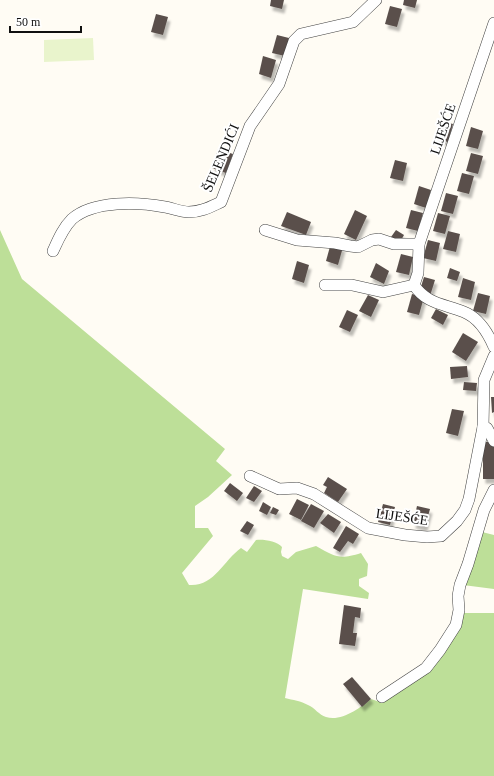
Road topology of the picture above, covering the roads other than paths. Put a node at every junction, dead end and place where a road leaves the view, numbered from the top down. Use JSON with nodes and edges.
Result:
{"nodes":[{"id":1,"x":376,"y":0,"type":"edge"},
{"id":2,"x":494,"y":23,"type":"edge"},
{"id":3,"x":265,"y":230,"type":"dead end"},
{"id":4,"x":419,"y":244,"type":"junction"},
{"id":5,"x":53,"y":251,"type":"dead end"},
{"id":6,"x":325,"y":285,"type":"dead end"},
{"id":7,"x":414,"y":285,"type":"junction"},
{"id":8,"x":494,"y":347,"type":"edge"},
{"id":9,"x":494,"y":356,"type":"edge"},
{"id":10,"x":483,"y":427,"type":"junction"},
{"id":11,"x":494,"y":441,"type":"edge"},
{"id":12,"x":250,"y":476,"type":"dead end"},
{"id":13,"x":494,"y":490,"type":"edge"},
{"id":14,"x":382,"y":697,"type":"dead end"}],
"edges":[{"from":1,"to":5,"type":"street","name":"ŠELENDIĆI"},
{"from":2,"to":4,"type":"street","name":"LIJEŠĆE"},
{"from":3,"to":4,"type":"street"},
{"from":4,"to":7,"type":"street","name":"LIJEŠĆE"},
{"from":6,"to":7,"type":"street"},
{"from":7,"to":8,"type":"street"},
{"from":9,"to":10,"type":"street","name":"LIJEŠĆE"},
{"from":10,"to":11,"type":"street"},
{"from":10,"to":12,"type":"street","name":"LIJEŠĆE"},
{"from":13,"to":14,"type":"street"}]}
